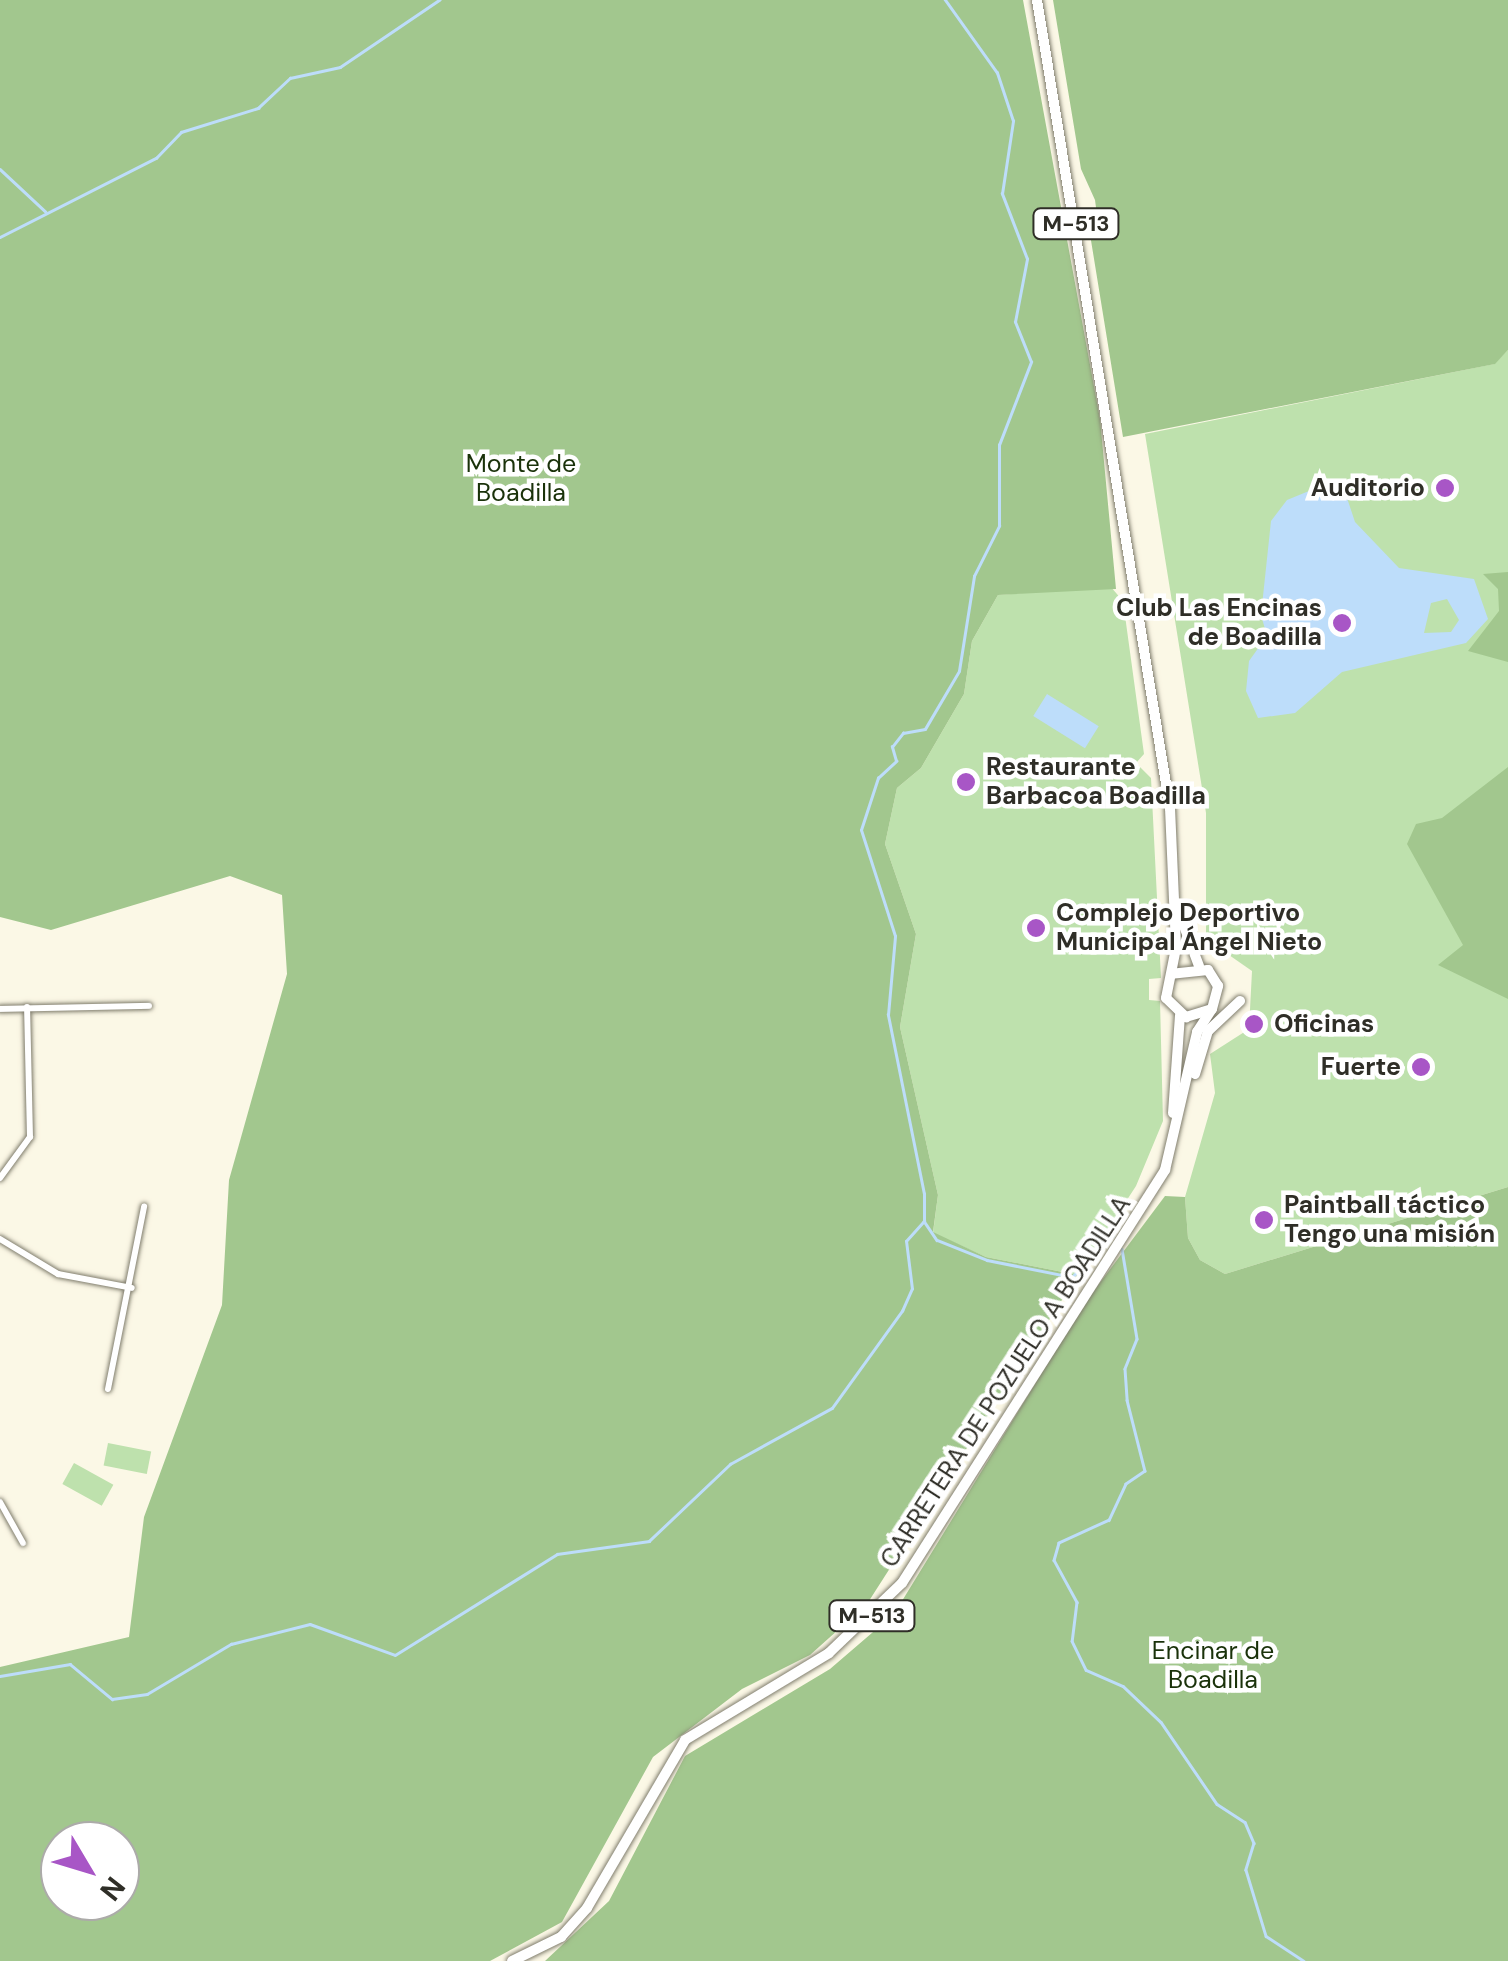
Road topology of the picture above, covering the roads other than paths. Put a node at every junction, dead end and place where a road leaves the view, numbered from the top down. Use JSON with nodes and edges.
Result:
{"nodes":[{"id":1,"x":1037,"y":0,"type":"edge"},
{"id":2,"x":1172,"y":860,"type":"junction"},
{"id":3,"x":1199,"y":966,"type":"junction"},
{"id":4,"x":1172,"y":974,"type":"junction"},
{"id":5,"x":1240,"y":1001,"type":"dead end"},
{"id":6,"x":149,"y":1006,"type":"dead end"},
{"id":7,"x":28,"y":1007,"type":"junction"},
{"id":8,"x":0,"y":1009,"type":"edge"},
{"id":9,"x":1212,"y":1009,"type":"junction"},
{"id":10,"x":1180,"y":1015,"type":"junction"},
{"id":11,"x":1170,"y":1156,"type":"junction"},
{"id":12,"x":0,"y":1178,"type":"edge"},
{"id":13,"x":1154,"y":1187,"type":"junction"},
{"id":14,"x":144,"y":1207,"type":"dead end"},
{"id":15,"x":0,"y":1239,"type":"edge"},
{"id":16,"x":132,"y":1288,"type":"junction"},
{"id":17,"x":108,"y":1389,"type":"dead end"},
{"id":18,"x":0,"y":1502,"type":"edge"},
{"id":19,"x":23,"y":1542,"type":"dead end"},
{"id":20,"x":512,"y":1961,"type":"edge"}],
"edges":[{"from":1,"to":2,"type":"main road","number":"M-513"},
{"from":2,"to":3,"type":"main road","number":"M-513"},
{"from":2,"to":4,"type":"main road","number":"M-513"},
{"from":3,"to":4,"type":"main road"},
{"from":3,"to":9,"type":"main road","number":"M-513"},
{"from":4,"to":10,"type":"main road","number":"M-513"},
{"from":5,"to":11,"type":"main road"},
{"from":6,"to":7,"type":"street"},
{"from":7,"to":8,"type":"street"},
{"from":7,"to":12,"type":"street"},
{"from":9,"to":10,"type":"main road"},
{"from":9,"to":11,"type":"main road","name":"CARRETERA DE POZUELO A BOADILLA","number":"M-513"},
{"from":10,"to":13,"type":"main road","name":"CARRETERA DE POZUELO A BOADILLA","number":"M-513"},
{"from":11,"to":13,"type":"main road","name":"CARRETERA DE POZUELO A BOADILLA","number":"M-513"},
{"from":13,"to":20,"type":"main road","name":"CARRETERA DE POZUELO A BOADILLA","number":"M-513"},
{"from":14,"to":16,"type":"street"},
{"from":15,"to":16,"type":"street"},
{"from":16,"to":17,"type":"street"},
{"from":18,"to":19,"type":"street"}]}
